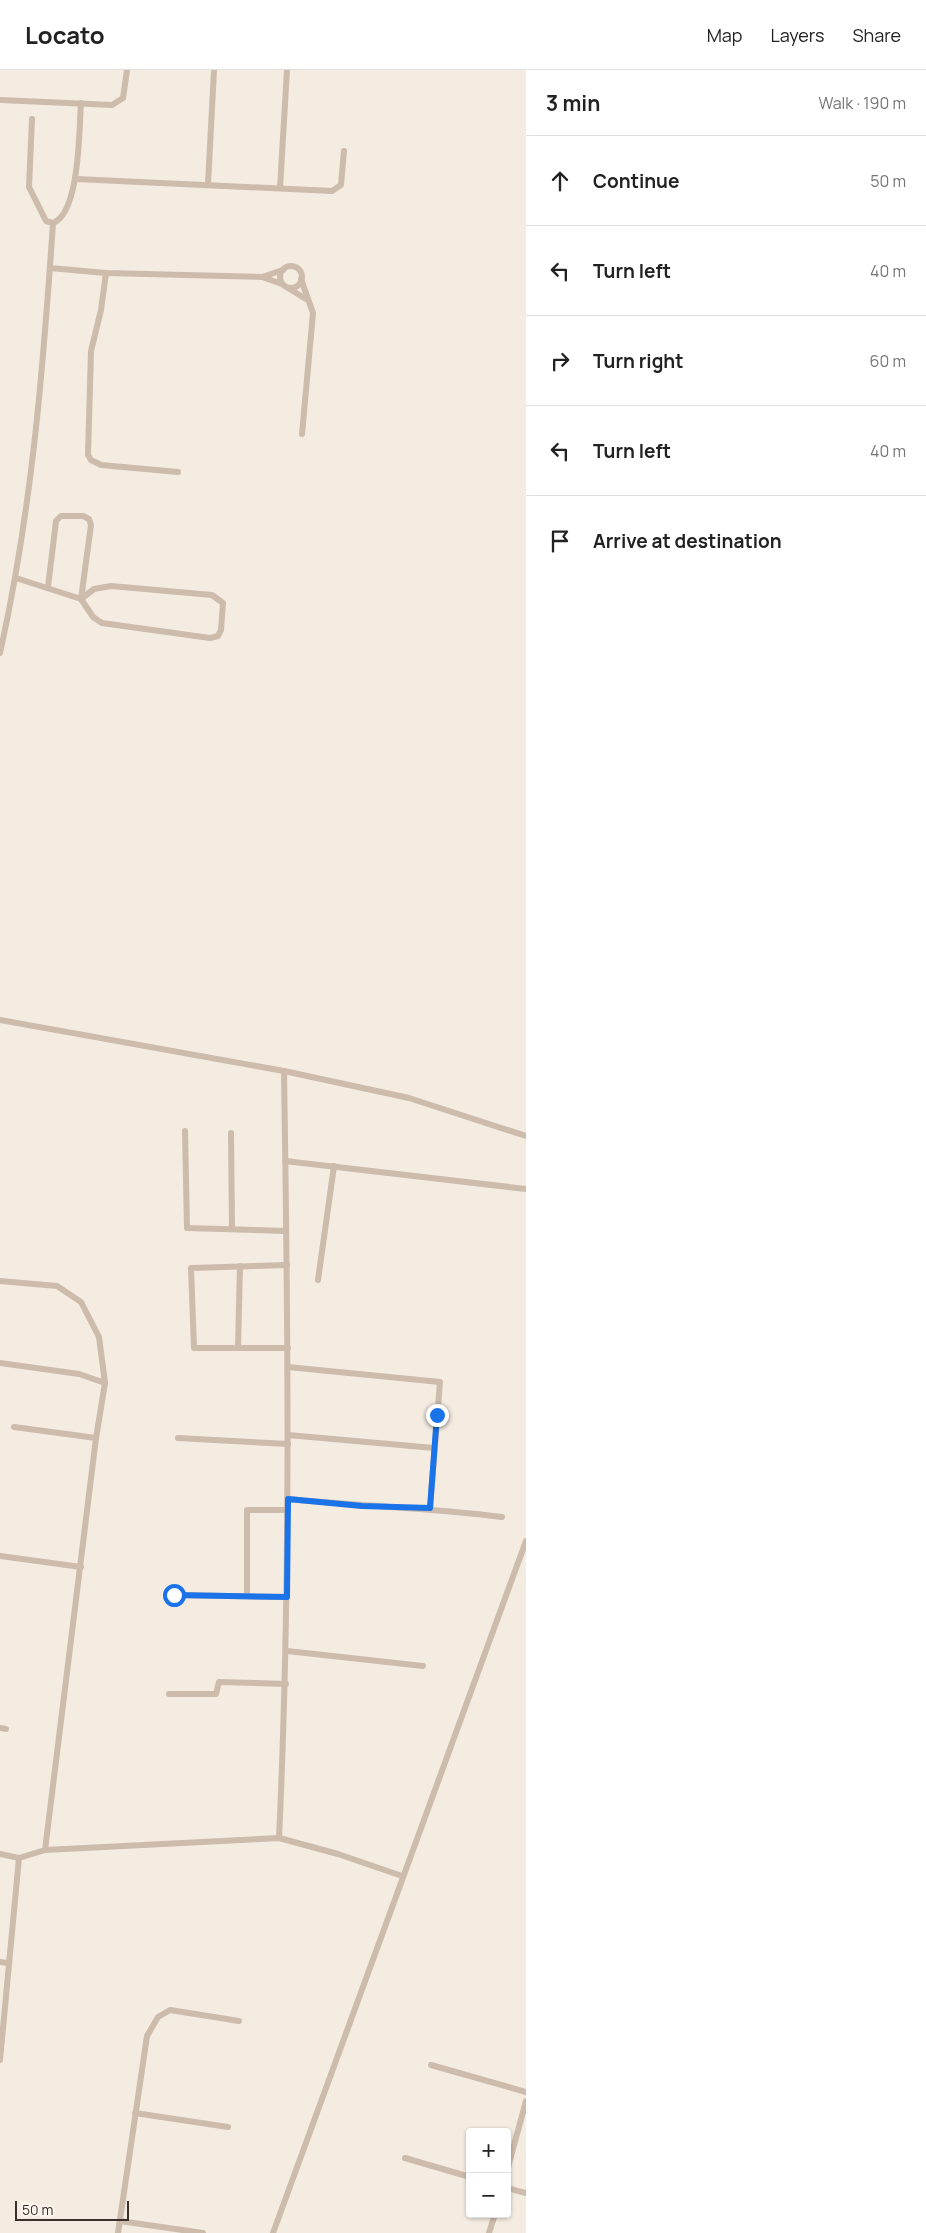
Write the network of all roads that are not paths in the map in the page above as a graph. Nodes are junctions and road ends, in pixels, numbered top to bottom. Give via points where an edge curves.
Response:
1 (127, 70) edge
2 (214, 70) edge
3 (287, 70) edge
4 (0, 100) edge
5 (81, 103) junction
6 (32, 119) dead end
7 (344, 151) dead end
8 (76, 179) junction
9 (208, 184) junction
10 (280, 188) junction
11 (52, 223) junction
12 (50, 268) junction
13 (283, 270) junction
14 (106, 273) junction
15 (262, 277) junction
16 (301, 280) junction
17 (285, 286) junction
18 (306, 299) junction
19 (302, 434) dead end
20 (178, 472) dead end
21 (16, 578) junction
22 (48, 587) junction
23 (81, 598) junction
24 (0, 652) edge
25 (0, 1020) edge
26 (284, 1071) junction
27 (185, 1131) dead end
28 (231, 1133) dead end
29 (526, 1136) edge
30 (285, 1161) junction
31 (334, 1166) junction
32 (526, 1189) edge
33 (232, 1229) junction
34 (286, 1230) junction
35 (287, 1265) junction
36 (240, 1266) junction
37 (318, 1280) dead end
38 (0, 1282) edge
39 (238, 1348) junction
40 (288, 1348) junction
41 (0, 1363) edge
42 (288, 1367) junction
43 (105, 1383) junction
44 (14, 1427) dead end
45 (288, 1435) junction
46 (96, 1438) junction
47 (178, 1438) dead end
48 (288, 1444) junction
49 (434, 1448) junction
50 (288, 1499) junction
51 (430, 1508) junction
52 (288, 1510) junction
53 (502, 1517) dead end
54 (526, 1541) edge
55 (0, 1556) edge
56 (81, 1567) junction
57 (174, 1595) dead end
58 (247, 1596) junction
59 (287, 1597) junction
60 (287, 1651) junction
61 (423, 1666) dead end
62 (286, 1684) junction
63 (169, 1694) dead end
64 (279, 1838) junction
65 (45, 1850) junction
66 (0, 1854) edge
67 (19, 1858) junction
68 (402, 1876) junction
69 (0, 1962) edge
70 (8, 1963) junction
71 (239, 2021) dead end
72 (0, 2060) edge
73 (431, 2065) dead end
74 (526, 2092) edge
75 (526, 2101) edge
76 (135, 2113) junction
77 (228, 2127) dead end
78 (511, 2156) edge
79 (405, 2158) dead end
80 (466, 2176) edge
81 (511, 2189) edge
82 (526, 2193) edge
83 (494, 2218) edge
84 (120, 2221) junction
85 (118, 2233) edge
86 (203, 2233) edge
87 (273, 2233) edge
88 (489, 2233) edge

1 - 5 lane via 121,101 112,105
2 - 9 lane
3 - 10 lane
4 - 5 lane
5 - 8 lane
6 - 11 lane via 29,187 44,218
7 - 10 lane via 342,182 336,190
8 - 9 lane
8 - 11 lane via 70,200 58,220
9 - 10 lane
11 - 12 lane
12 - 14 lane
12 - 21 lane via 35,446
13 - 15 lane
13 - 16 lane via 296,268
13 - 17 lane via 280,277
14 - 15 lane
14 - 20 lane via 91,351 88,455 90,460 101,465
15 - 17 lane
16 - 17 lane via 298,286
16 - 18 lane
17 - 18 lane
18 - 19 lane via 313,313
21 - 22 lane
21 - 24 lane
22 - 23 lane
22 - 23 lane via 56,521 61,516 86,517 91,525
23 - 23 lane via 93,617 112,626 210,638 218,636 222,630 223,603 212,595 111,586 94,589
25 - 26 lane
26 - 29 lane via 409,1098
26 - 30 lane
27 - 33 lane via 188,1228
28 - 33 lane
30 - 31 lane
30 - 34 lane
31 - 32 lane
31 - 37 lane
33 - 34 lane
34 - 35 lane
35 - 36 lane
35 - 40 lane
36 - 39 lane
36 - 39 lane via 192,1268 194,1348
38 - 43 lane via 57,1286 81,1302 99,1337
39 - 40 lane
40 - 42 lane
41 - 43 lane via 79,1374
42 - 45 lane
42 - 49 lane via 440,1382
43 - 46 lane
44 - 46 lane
45 - 48 lane
45 - 49 lane
46 - 56 lane
47 - 48 lane
48 - 50 lane
49 - 51 lane
50 - 51 lane
50 - 52 lane
51 - 53 lane
52 - 58 lane via 246,1510
52 - 59 lane
54 - 68 lane
55 - 56 lane
56 - 65 lane
57 - 58 lane
58 - 59 lane
59 - 60 lane
60 - 61 lane
60 - 62 lane
62 - 63 lane via 219,1682 216,1694
62 - 64 lane
64 - 65 lane
64 - 68 lane
65 - 67 lane
66 - 67 lane
67 - 70 lane
68 - 87 lane
69 - 70 lane
70 - 72 lane
71 - 76 lane via 170,2010 158,2017 147,2036
73 - 74 lane
75 - 78 lane
76 - 77 lane
76 - 84 lane
79 - 80 lane
81 - 82 lane
83 - 88 lane
84 - 85 lane
84 - 86 lane

